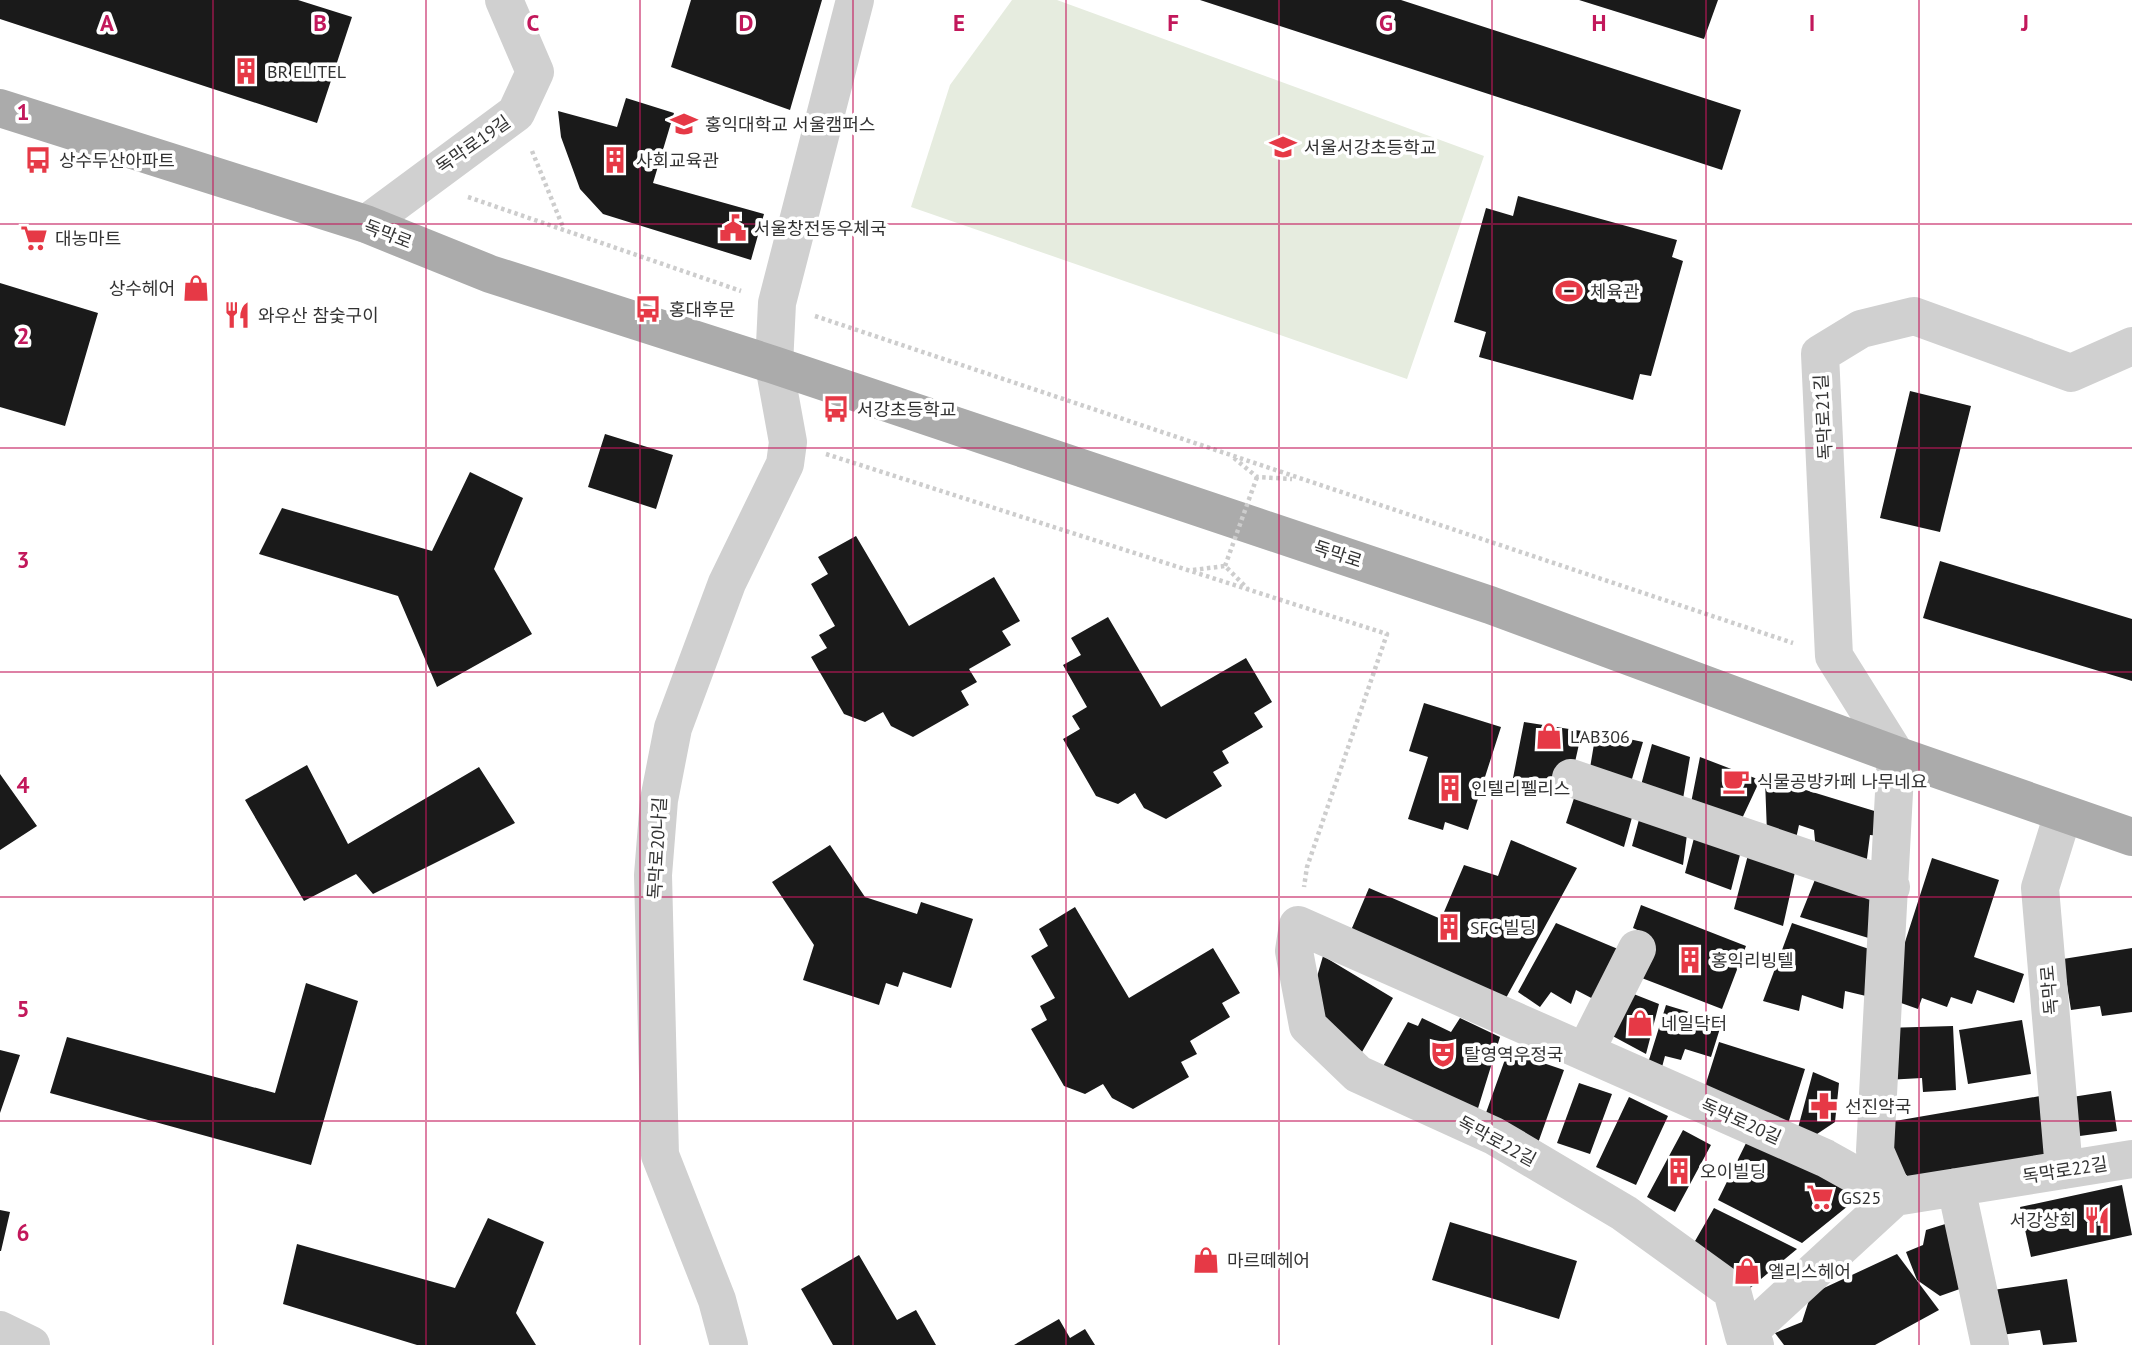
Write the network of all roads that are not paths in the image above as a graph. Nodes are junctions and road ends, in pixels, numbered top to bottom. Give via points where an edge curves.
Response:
1 (503, 0) edge
2 (855, 0) edge
3 (0, 108) edge
4 (366, 224) junction
5 (2132, 346) edge
6 (774, 365) junction
7 (1896, 755) junction
8 (1571, 778) dead end
9 (2063, 814) junction
10 (2132, 837) edge
11 (1891, 887) junction
12 (1298, 925) joint
13 (1637, 949) dead end
14 (1585, 1052) junction
15 (2132, 1159) edge
16 (2064, 1170) junction
17 (1956, 1187) junction
18 (1895, 1197) junction
19 (0, 1331) edge
20 (1749, 1341) edge
21 (30, 1345) edge
22 (729, 1345) edge
23 (1990, 1345) edge

1 - 4 street, 독막로19길 via 535,72 516,113
2 - 6 street via 777,303
3 - 4 main road, 독막로
4 - 6 main road, 독막로 via 489,274
5 - 7 street, 독막로21길 via 2071,373 1913,316 1860,329 1820,354 1834,656
6 - 7 main road, 독막로 via 1490,605
6 - 22 street, 독막로20나길 via 788,442 785,464 727,583 673,728 659,800 653,875 660,1155 717,1300
7 - 9 main road, 독막로
7 - 11 street
8 - 11 street
9 - 10 main road, 독막로
9 - 16 street, 독막로 via 2040,888
11 - 18 street via 1875,1151
12 - 14 street, 독막로20길
12 - 20 street, 독막로22길 via 1294,951 1308,1026 1358,1074 1494,1136 1624,1213 1732,1291
13 - 14 street
14 - 18 street, 독막로20길 via 1825,1158
15 - 16 street, 독막로22길
16 - 17 street, 독막로22길
17 - 18 street, 독막로22길
17 - 23 street
18 - 20 street, 독막로22길
19 - 21 street

